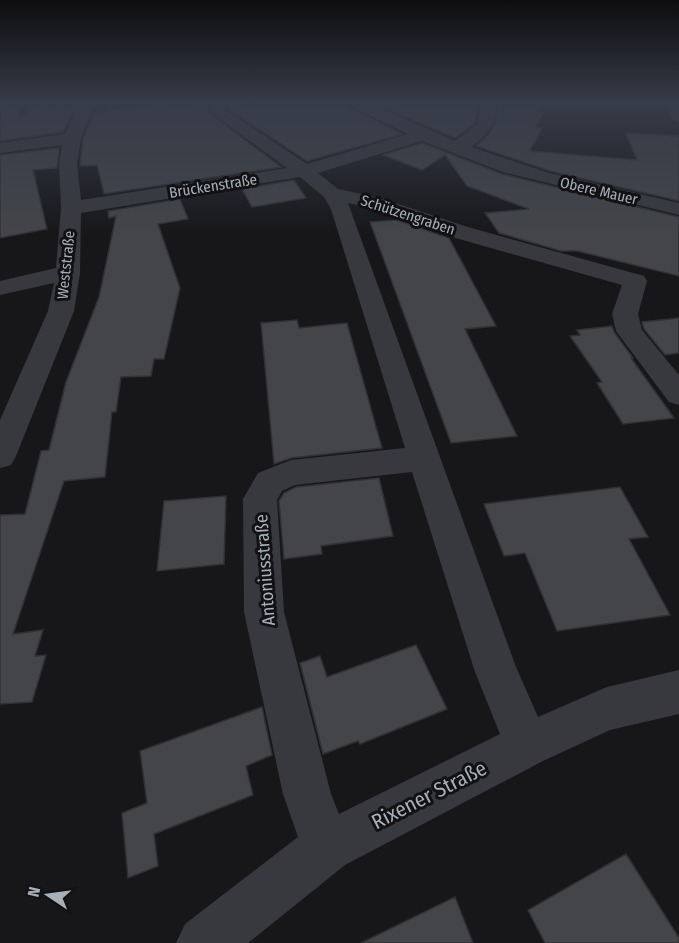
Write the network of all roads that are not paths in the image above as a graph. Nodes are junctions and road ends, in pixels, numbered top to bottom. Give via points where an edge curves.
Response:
1 (71, 146) edge
2 (268, 146) edge
3 (387, 146) edge
4 (455, 146) edge
5 (458, 147) joint
6 (304, 171) junction
7 (332, 194) junction
8 (71, 208) junction
9 (679, 209) edge
10 (68, 273) junction
11 (0, 288) edge
12 (679, 394) edge
13 (0, 456) edge
14 (425, 458) junction
15 (679, 692) edge
16 (527, 745) junction
17 (327, 847) junction
18 (204, 943) edge

1 - 8 street, Weststraße
2 - 6 street, Schützengraben
3 - 6 street, Brückenstraße
4 - 5 street, Obere Mauer
5 - 9 street, Obere Mauer via 544,178
6 - 7 street, Schützengraben
6 - 8 street, Brückenstraße
7 - 12 street, Schützengraben via 373,202 460,232 635,281 625,314 629,331
7 - 14 street via 341,209
8 - 10 street, Weststraße
10 - 11 street
10 - 13 street, Weststraße via 61,311 48,346
14 - 16 street via 496,672
14 - 17 street, Antoniusstraße via 291,473 270,482 260,499 264,612 307,794
15 - 16 street, Rixener Straße via 608,709
16 - 17 street, Rixener Straße
17 - 18 street, Rixener Straße

